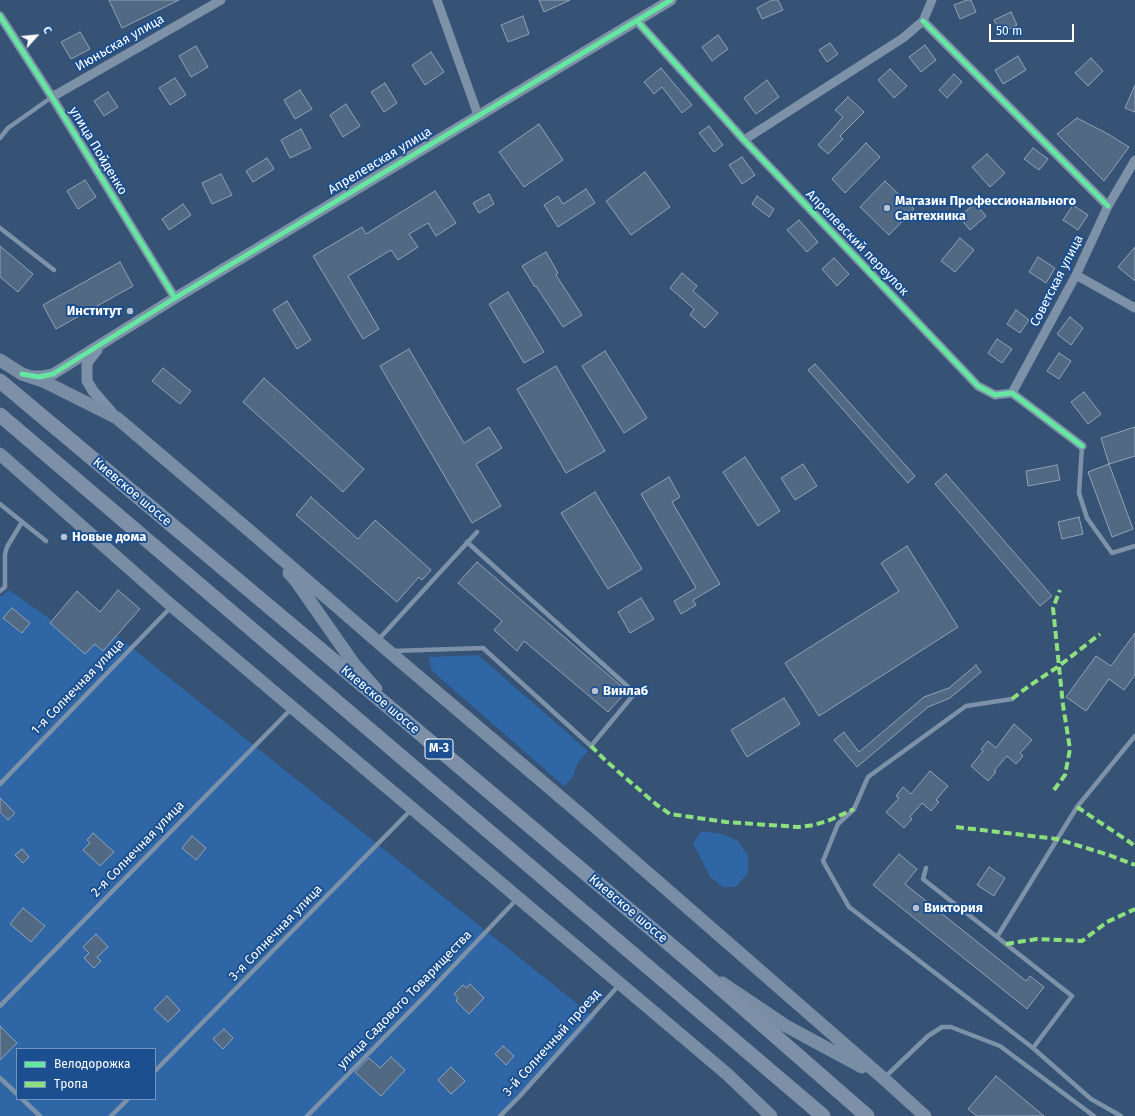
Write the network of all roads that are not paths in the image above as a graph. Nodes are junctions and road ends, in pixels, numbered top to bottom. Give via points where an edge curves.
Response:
1 (221, 0) edge
2 (437, 0) edge
3 (671, 0) edge
4 (932, 0) edge
5 (0, 16) edge
6 (637, 21) junction
7 (923, 21) junction
8 (52, 97) junction
9 (478, 115) junction
10 (0, 138) edge
11 (744, 140) junction
12 (1135, 160) edge
13 (1108, 206) junction
14 (0, 228) edge
15 (54, 270) dead end
16 (1076, 275) junction
17 (175, 298) junction
18 (1135, 308) edge
19 (102, 343) junction
20 (0, 360) edge
21 (22, 374) junction
22 (0, 380) edge
23 (1012, 393) junction
24 (0, 415) edge
25 (117, 418) junction
26 (1082, 446) joint
27 (0, 454) edge
28 (0, 504) edge
29 (22, 522) junction
30 (251, 532) junction
31 (477, 532) dead end
32 (46, 541) dead end
33 (467, 542) junction
34 (1135, 546) edge
35 (0, 591) edge
36 (172, 606) junction
37 (381, 645) junction
38 (1012, 699) dead end
39 (292, 707) junction
40 (402, 718) junction
41 (1135, 736) edge
42 (0, 784) edge
43 (412, 809) junction
44 (926, 868) dead end
45 (519, 898) junction
46 (997, 937) junction
47 (693, 964) junction
48 (620, 984) junction
49 (0, 1006) edge
50 (1032, 1048) junction
51 (156, 1071) edge
52 (0, 1078) edge
53 (883, 1078) junction
54 (16, 1093) edge
55 (23, 1100) edge
56 (127, 1100) edge
57 (40, 1116) edge
58 (111, 1116) edge
59 (307, 1116) edge
60 (500, 1116) edge
61 (771, 1116) edge
62 (823, 1116) edge
63 (867, 1116) edge
64 (925, 1116) edge
65 (1094, 1116) edge
66 (1121, 1116) edge

1 - 8 street, Июньская улица
2 - 9 street
3 - 6 street, Апрелевская улица
4 - 7 street
5 - 8 street, улица Пойденко
6 - 9 street, Апрелевская улица
6 - 11 street, Апрелевский переулок
7 - 11 street via 903,38
7 - 13 street
8 - 10 lane via 8,128
8 - 17 street, улица Пойденко
9 - 17 street, Апрелевская улица
11 - 23 street, Апрелевский переулок via 978,386 995,395
12 - 13 street, Советская улица
13 - 16 street, Советская улица
14 - 15 lane
16 - 18 street
16 - 23 street, Советская улица
17 - 19 street, Апрелевская улица
19 - 21 street, Апрелевская улица via 53,374 39,377
19 - 25 street via 89,360 88,381 93,391
20 - 21 main road
21 - 25 main road via 43,381
22 - 40 highway, Киевское шоссе / М-3
23 - 26 street
24 - 62 highway, Киевское шоссе / М-3
25 - 30 main road
26 - 34 lane via 1079,493 1087,518 1112,553
27 - 36 main road
28 - 29 lane
29 - 32 lane
29 - 35 lane via 7,547 5,587
30 - 37 main road
30 - 40 main road via 296,581 354,664
31 - 33 lane
33 - 37 lane
33 - 37 lane via 635,693 591,746 483,648 393,651
36 - 39 main road
36 - 42 lane, 1-я Солнечная улица
37 - 53 main road via 578,812
38 - 50 lane via 966,706 868,777 854,809 838,824 822,861 849,907
39 - 43 main road
39 - 49 lane, 2-я Солнечная улица
40 - 47 highway, Киевское шоссе / М-3
41 - 46 lane via 1077,807
43 - 45 main road
43 - 51 lane, 3-я Солнечная улица
44 - 46 lane via 923,879
45 - 48 main road
45 - 59 lane, улица Садового Товарищества
46 - 50 lane via 1072,996
47 - 53 main road via 786,1026
47 - 63 highway, Киевское шоссе / М-3
48 - 60 lane, 3-й Солнечный проезд
48 - 61 main road
50 - 66 lane via 1091,1099
52 - 54 lane
53 - 64 main road
53 - 65 lane via 928,1036 942,1027 951,1027 1000,1046
55 - 57 lane
56 - 58 lane

